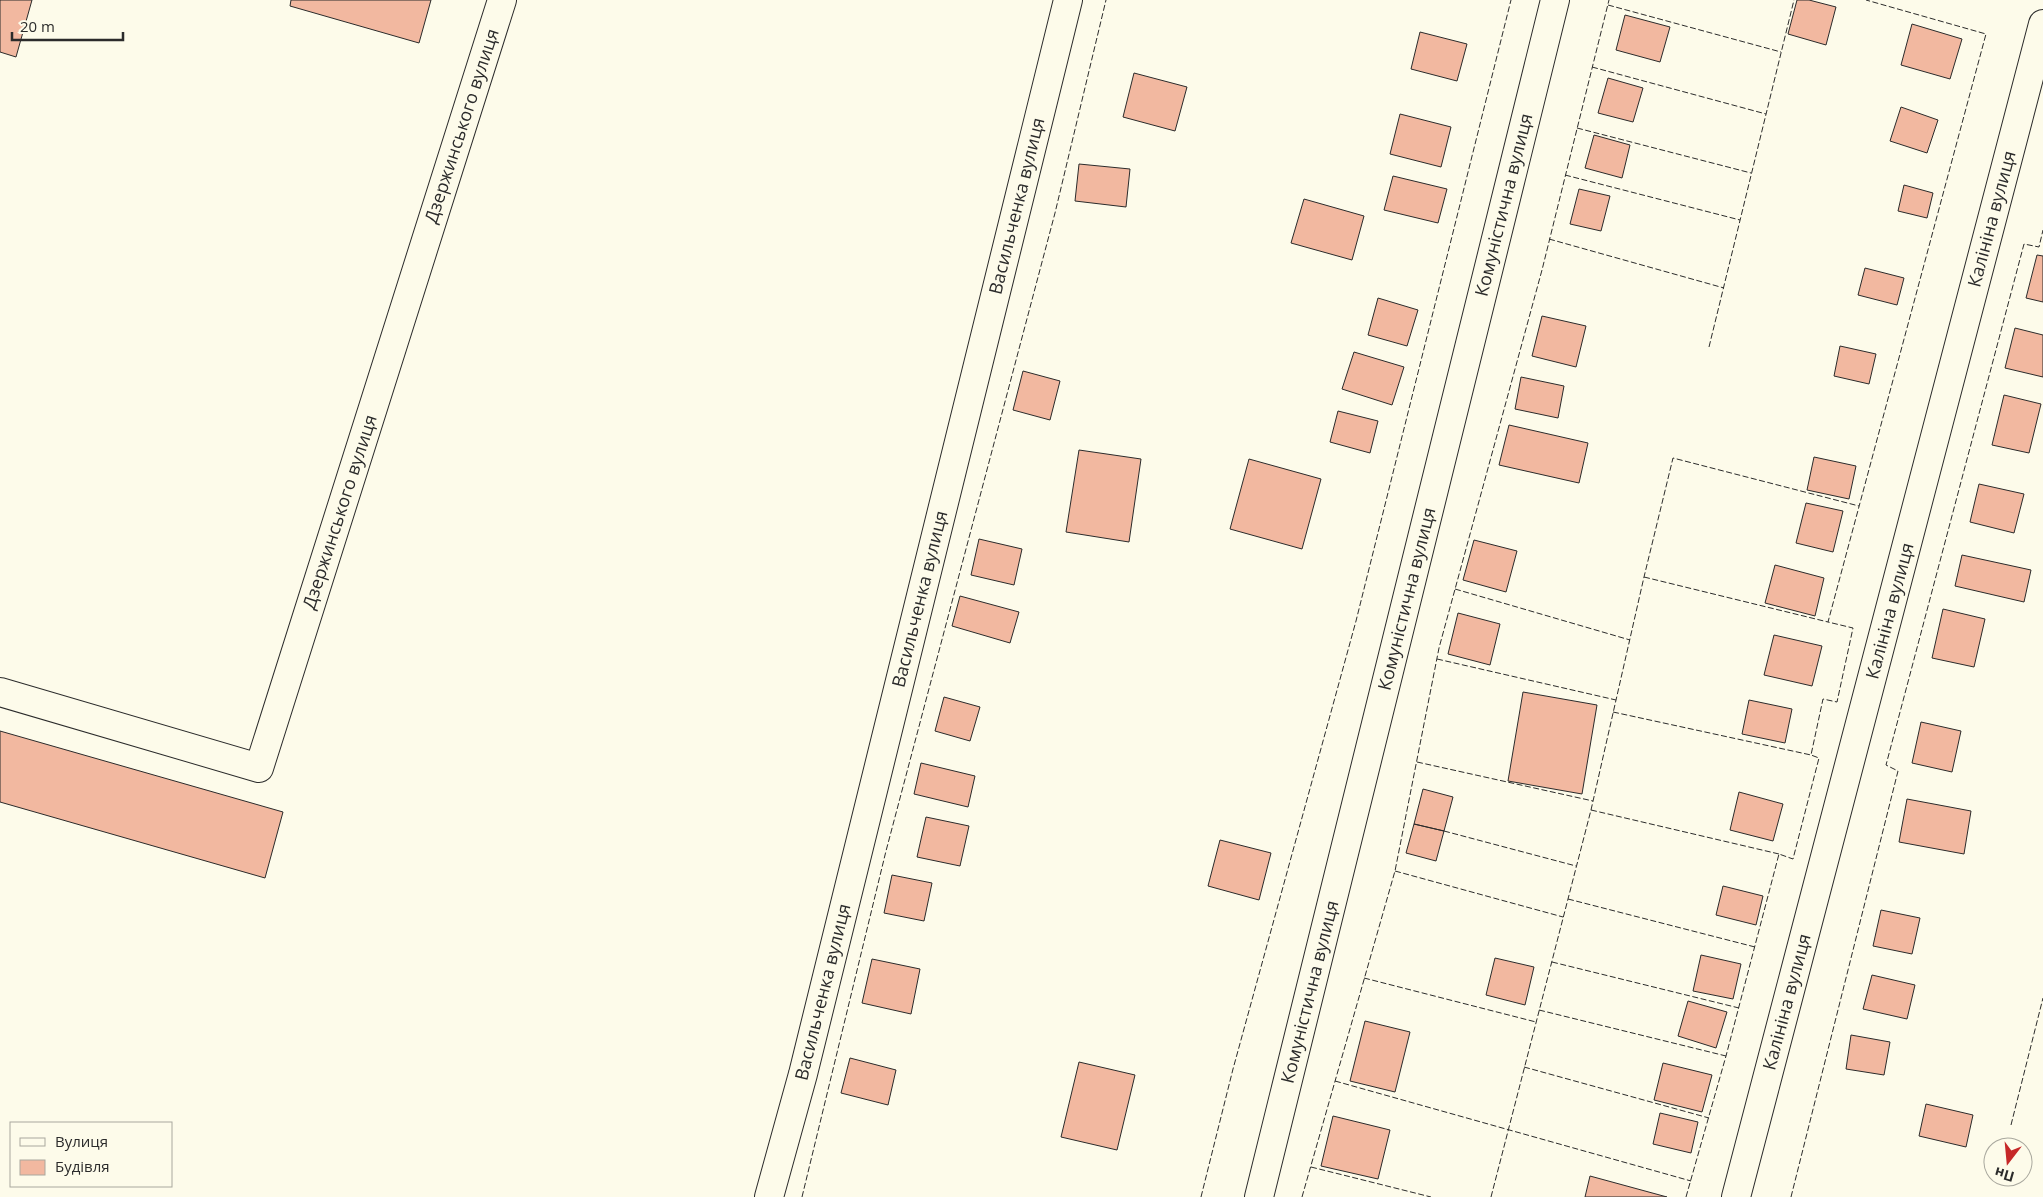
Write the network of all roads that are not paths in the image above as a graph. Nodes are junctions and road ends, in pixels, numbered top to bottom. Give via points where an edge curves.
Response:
1 (502, 0) edge
2 (1068, 0) edge
3 (1555, 0) edge
4 (2043, 24) edge
5 (0, 692) edge
6 (769, 1197) edge
7 (1259, 1197) edge
8 (1736, 1197) edge

1 - 5 street, Дзержинського вулиця via 258,768
2 - 6 street, Васильченка вулиця via 803,1074
3 - 7 street, Комуністична вулиця
4 - 8 street, Калініна вулиця

